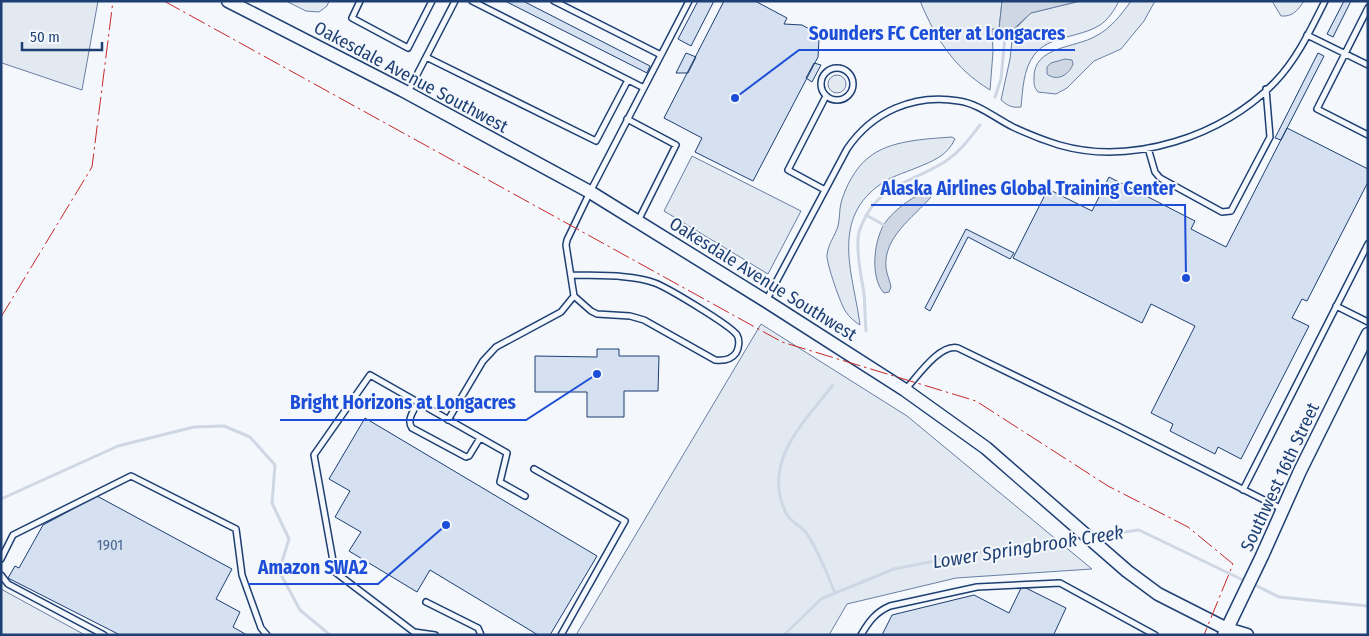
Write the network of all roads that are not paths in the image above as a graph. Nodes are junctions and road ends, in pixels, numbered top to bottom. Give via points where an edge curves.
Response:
1 (228, 1) edge
2 (360, 1) edge
3 (432, 1) edge
4 (455, 1) edge
5 (472, 1) edge
6 (554, 1) edge
7 (688, 1) edge
8 (1325, 1) edge
9 (1368, 8) edge
10 (1307, 35) junction
11 (1345, 54) junction
12 (660, 55) junction
13 (426, 56) junction
14 (1368, 65) edge
15 (628, 80) junction
16 (644, 88) junction
17 (1266, 89) junction
18 (408, 92) junction
19 (826, 96) junction
20 (627, 119) junction
21 (1368, 135) edge
22 (1148, 148) junction
23 (825, 190) junction
24 (590, 192) junction
25 (638, 222) junction
26 (1368, 244) edge
27 (571, 275) junction
28 (574, 296) junction
29 (766, 301) junction
30 (1336, 306) junction
31 (1368, 322) edge
32 (1368, 334) edge
33 (905, 390) junction
34 (418, 403) junction
35 (448, 420) junction
36 (480, 438) junction
37 (534, 469) dead end
38 (1243, 490) junction
39 (525, 496) dead end
40 (1283, 510) junction
41 (1, 559) edge
42 (1, 575) edge
43 (426, 602) dead end
44 (1225, 632) edge
45 (413, 633) edge
46 (104, 635) edge
47 (267, 635) edge
48 (435, 635) edge
49 (481, 635) edge
50 (561, 635) edge
51 (861, 635) edge
52 (1154, 635) edge
53 (1247, 635) edge

1 - 18 street, Oakesdale Avenue Southwest
2 - 3 lane via 352,18 408,48
4 - 13 lane
5 - 15 lane
6 - 12 lane
7 - 12 lane
8 - 10 lane
9 - 11 lane
10 - 11 lane
10 - 17 lane via 1276,82
11 - 14 lane
11 - 21 lane via 1317,109
12 - 16 lane
13 - 15 lane via 596,141
13 - 18 lane
15 - 16 lane
16 - 20 lane
17 - 22 lane via 1242,109 1206,130
17 - 22 lane via 1270,137 1231,211 1222,212 1160,178
18 - 24 street, Oakesdale Avenue Southwest
19 - 19 lane via 838,100 849,95 853,83 848,72 836,68 825,73 821,85
19 - 23 lane via 788,170
20 - 24 lane
20 - 25 lane via 676,145
22 - 23 lane via 1099,152 1061,146 1026,133 966,103 942,99 917,101 884,114 860,132
23 - 29 lane
24 - 25 street, Oakesdale Avenue Southwest
24 - 27 lane via 566,245
25 - 29 street, Oakesdale Avenue Southwest
26 - 30 lane
27 - 28 lane
27 - 28 lane via 642,279 657,284 728,326 738,337 739,344 731,357 715,360 644,320 598,314
28 - 35 lane via 561,312 496,347 483,361
29 - 33 street, Oakesdale Avenue Southwest
30 - 31 lane
30 - 38 lane
32 - 40 street, Southwest 16th Street
33 - 38 lane via 930,362 954,347
33 - 44 street, Oakesdale Avenue Southwest via 986,448 1127,571 1158,594
34 - 35 lane
34 - 36 lane via 409,421 412,428 466,457
34 - 45 lane via 370,375 314,455 334,572
35 - 36 lane
36 - 39 lane via 507,453 500,482
37 - 50 lane via 625,521
38 - 40 lane
40 - 44 street, Southwest 16th Street
41 - 47 lane via 12,535 131,476 236,529 242,574 261,628
42 - 46 lane via 8,584
43 - 49 lane via 478,628
44 - 53 street, Oakesdale Avenue Southwest
45 - 48 lane
51 - 52 lane via 873,616 890,606 977,588 1060,584

